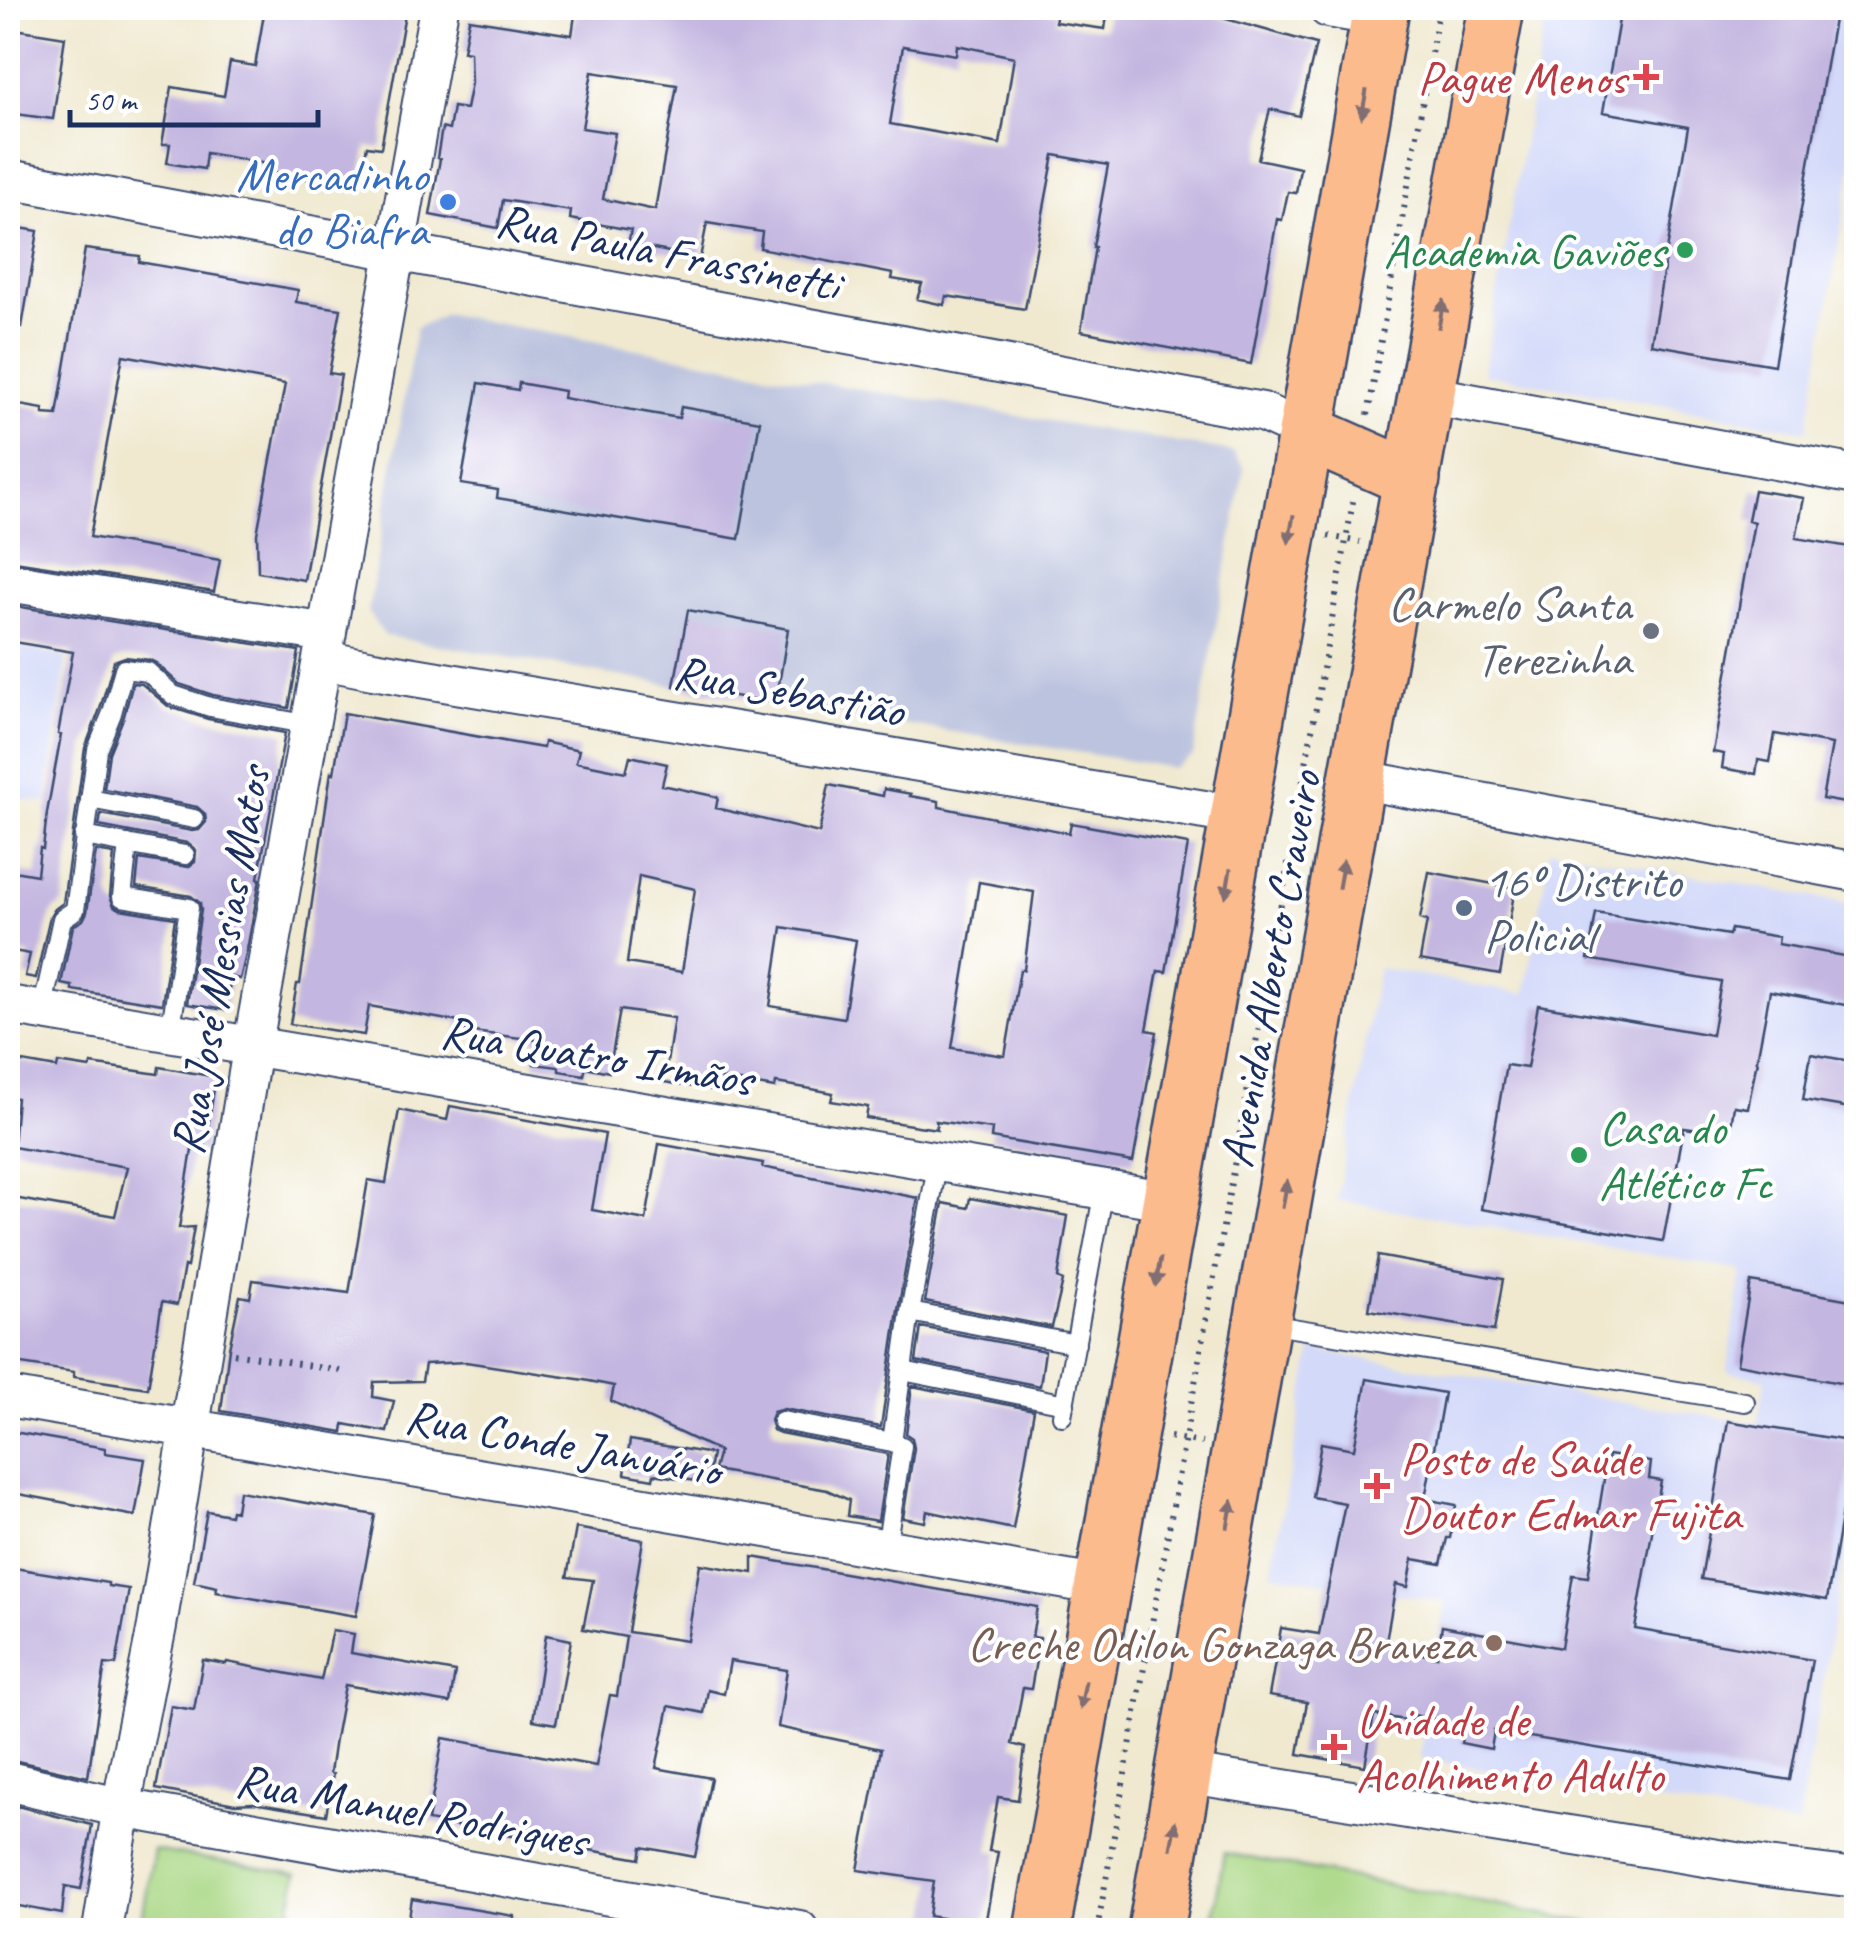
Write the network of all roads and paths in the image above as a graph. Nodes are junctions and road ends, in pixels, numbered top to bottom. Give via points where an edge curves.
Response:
1 (439, 8) edge
2 (1439, 8) edge
3 (1496, 8) edge
4 (1363, 10) edge
5 (8, 179) edge
6 (396, 250) junction
7 (1392, 317) dead end
8 (1375, 373) junction
9 (1427, 395) junction
10 (1308, 433) junction
11 (1360, 456) junction
12 (1856, 475) edge
13 (1412, 479) junction
14 (1326, 535) dead end
15 (1346, 539) junction
16 (1366, 543) dead end
17 (8, 582) edge
18 (325, 646) junction
19 (311, 726) junction
20 (1357, 779) junction
21 (90, 799) junction
22 (1240, 816) junction
23 (194, 819) dead end
24 (84, 836) junction
25 (128, 844) junction
26 (185, 855) dead end
27 (1856, 872) edge
28 (25, 1008) edge
29 (170, 1034) junction
30 (252, 1048) junction
31 (938, 1161) junction
32 (1104, 1190) junction
33 (1170, 1201) junction
34 (910, 1312) junction
35 (1262, 1324) junction
36 (1076, 1344) junction
37 (203, 1348) junction
38 (346, 1372) dead end
39 (903, 1372) junction
40 (8, 1397) edge
41 (1744, 1402) dead end
42 (782, 1421) dead end
43 (190, 1428) junction
44 (1166, 1436) dead end
45 (1184, 1440) junction
46 (892, 1442) junction
47 (1208, 1444) dead end
48 (886, 1548) junction
49 (1102, 1586) junction
50 (1184, 1773) junction
51 (8, 1781) edge
52 (122, 1808) junction
53 (1856, 1878) edge
54 (102, 1930) edge
55 (800, 1930) edge
56 (1042, 1930) edge
57 (1098, 1930) edge
58 (1156, 1930) edge

1 - 6 street, Rua José Messias Matos
2 - 8 path, Avenida Alberto Craveiro
9 -> 3 main road, Avenida Alberto Craveiro
4 -> 10 main road, Avenida Alberto Craveiro
5 - 6 street, Rua Paula Frassinetti
6 - 10 street, Rua Paula Frassinetti via 1262,412
6 - 18 street, Rua José Messias Matos
7 - 8 path via 1382,374
8 - 11 path, Avenida Alberto Craveiro
9 - 12 street
9 - 13 main road, Avenida Alberto Craveiro
10 - 11 main road
10 -> 22 main road, Avenida Alberto Craveiro
11 - 13 main road
11 - 15 path, Avenida Alberto Craveiro
13 - 20 main road, Avenida Alberto Craveiro
14 - 15 path
15 - 16 path
15 - 45 path, Avenida Alberto Craveiro
17 - 18 street, Rua Sebastião
18 - 19 street, Rua José Messias Matos
18 - 22 street, Rua Sebastião via 373,670
19 - 21 lane via 210,707 172,695 148,672 124,669 97,750
19 - 30 street, Rua José Messias Matos
20 - 27 street
35 -> 20 main road, Avenida Alberto Craveiro
21 - 23 lane
21 - 24 lane
22 -> 33 main road, Avenida Alberto Craveiro
24 - 25 lane
24 - 28 lane via 75,910 62,919
25 - 26 lane
25 - 29 lane via 122,897 190,911
28 - 29 street, Rua Quatro Irmãos
29 - 30 street, Rua Quatro Irmãos
30 - 31 street, Rua Quatro Irmãos
30 - 37 street, Rua José Messias Matos
31 - 32 street, Rua Quatro Irmãos
31 - 34 lane
32 - 33 street, Rua Quatro Irmãos
32 - 36 lane
33 -> 49 main road, Avenida Alberto Craveiro
34 - 36 lane
34 - 39 lane
35 - 41 lane
50 -> 35 main road, Avenida Alberto Craveiro
36 - 39 lane via 1063,1410
37 - 38 path
37 - 43 street, Rua José Messias Matos
39 - 46 lane
40 - 43 street, Rua Conde Januário
42 - 46 lane
43 - 48 street, Rua Conde Januário
43 - 52 street, Rua José Messias Matos
44 - 45 path
45 - 47 path
45 - 57 path, Avenida Alberto Craveiro
46 - 48 lane via 902,1446
48 - 49 street, Rua Conde Januário
49 -> 56 main road, Avenida Alberto Craveiro
50 - 53 street
58 -> 50 main road, Avenida Alberto Craveiro
51 - 52 street, Rua Manuel Rodrigues
52 - 54 street, Rua José Messias Matos
52 - 55 street, Rua Manuel Rodrigues

